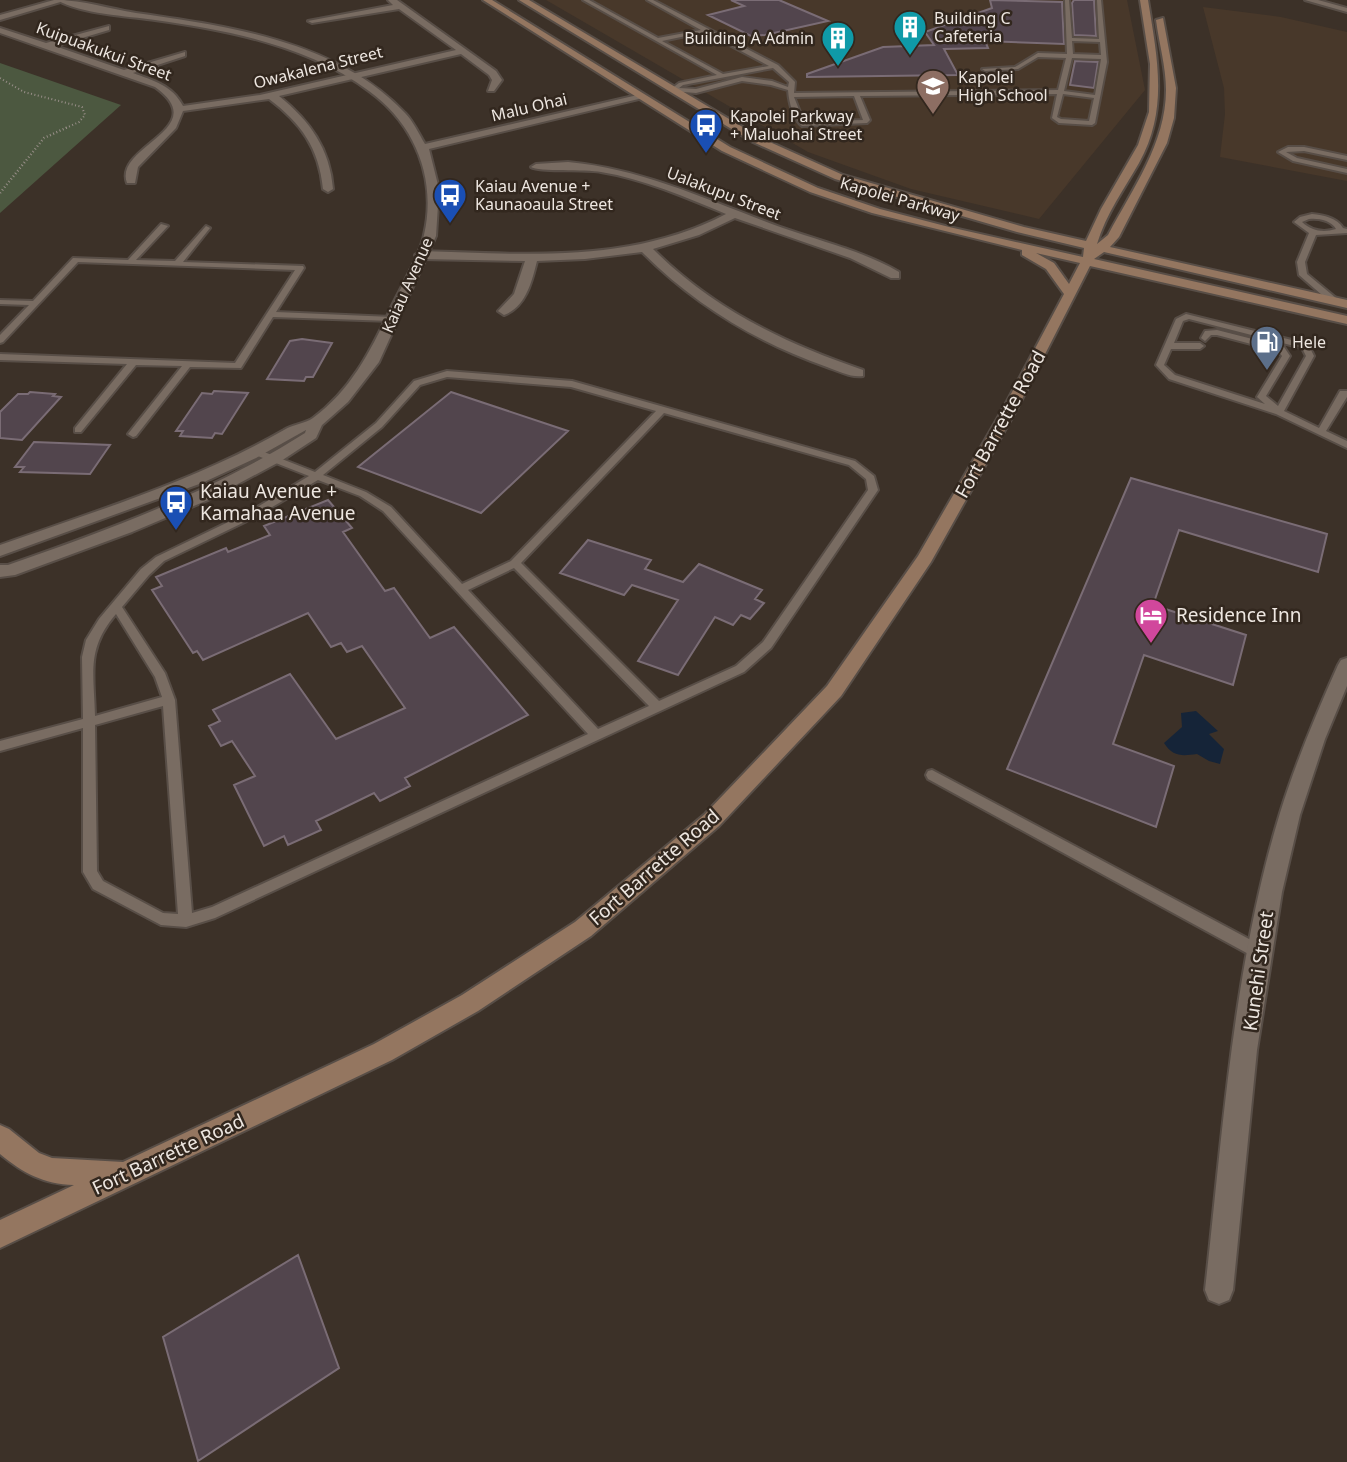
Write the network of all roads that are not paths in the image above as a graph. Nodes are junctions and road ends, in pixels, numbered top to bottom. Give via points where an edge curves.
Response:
1 (62, 0) edge
2 (92, 0) edge
3 (487, 0) edge
4 (523, 0) edge
5 (601, 0) edge
6 (649, 0) edge
7 (1067, 0) edge
8 (1099, 0) edge
9 (1144, 0) edge
10 (1309, 0) edge
11 (587, 1) edge
12 (396, 3) edge
13 (1347, 10) edge
14 (1158, 13) dead end
15 (0, 18) edge
16 (312, 22) dead end
17 (190, 23) junction
18 (106, 28) dead end
19 (0, 30) edge
20 (706, 30) junction
21 (1069, 39) junction
22 (657, 40) junction
23 (1102, 41) junction
24 (46, 46) junction
25 (463, 51) junction
26 (182, 54) dead end
27 (1070, 54) junction
28 (1103, 57) junction
29 (776, 66) junction
30 (985, 69) dead end
31 (752, 72) junction
32 (125, 73) junction
33 (721, 75) junction
34 (352, 76) junction
35 (742, 79) junction
36 (491, 89) dead end
37 (673, 90) junction
38 (790, 92) junction
39 (1060, 92) junction
40 (856, 93) junction
41 (272, 96) junction
42 (642, 97) junction
43 (1098, 97) junction
44 (180, 109) junction
45 (424, 147) junction
46 (1347, 158) edge
47 (536, 167) dead end
48 (1347, 171) edge
49 (131, 181) dead end
50 (328, 189) dead end
51 (1111, 203) junction
52 (734, 214) junction
53 (164, 226) dead end
54 (206, 228) dead end
55 (1021, 230) junction
56 (1343, 230) edge
57 (1313, 232) junction
58 (996, 240) junction
59 (1089, 245) junction
60 (645, 248) junction
61 (1103, 248) junction
62 (421, 255) junction
63 (531, 257) junction
64 (1088, 260) junction
65 (131, 262) junction
66 (177, 264) junction
67 (895, 275) dead end
68 (1070, 294) junction
69 (1334, 300) junction
70 (0, 302) edge
71 (34, 303) junction
72 (1347, 304) edge
73 (504, 311) dead end
74 (271, 314) junction
75 (391, 319) junction
76 (1347, 320) edge
77 (0, 341) edge
78 (1168, 346) junction
79 (0, 357) edge
80 (134, 362) junction
81 (188, 364) junction
82 (858, 373) dead end
83 (1346, 391) edge
84 (662, 410) junction
85 (1279, 412) junction
86 (316, 423) junction
87 (78, 430) dead end
88 (1321, 433) junction
89 (133, 434) dead end
90 (1347, 445) edge
91 (256, 452) junction
92 (275, 459) junction
93 (316, 476) junction
94 (0, 551) edge
95 (515, 563) junction
96 (0, 571) edge
97 (462, 588) junction
98 (116, 606) junction
99 (1347, 665) edge
100 (169, 700) junction
101 (656, 706) junction
102 (89, 723) junction
103 (595, 734) junction
104 (0, 746) edge
105 (932, 775) dead end
106 (186, 921) junction
107 (1259, 953) junction
108 (0, 1138) edge
109 (125, 1175) junction
110 (0, 1234) edge
111 (1219, 1290) dead end

1 - 15 street
1 - 17 street, Kaiau Avenue via 114,13
2 - 17 street, Kaiau Avenue
3 - 42 main road, Kapolei Parkway
4 - 37 main road, Kapolei Parkway
5 - 11 lane
6 - 20 lane
7 - 21 lane
8 - 23 lane
9 - 51 main road, Fort Barrette Road via 1156,106 1146,139
10 - 13 street
11 - 22 lane
12 - 16 street
12 - 25 street
14 - 61 main road, Fort Barrette Road via 1171,88 1169,118 1158,152
17 - 34 street, Kaiau Avenue via 279,44
18 - 24 street
19 - 24 street, Kuipuakukui Street
20 - 22 lane
20 - 29 lane
21 - 23 lane
21 - 27 lane
22 - 33 lane
23 - 28 lane
24 - 32 street, Kuipuakukui Street
25 - 34 street, Owakalena Street
25 - 36 street via 493,73 497,80
26 - 32 street
27 - 28 lane
27 - 30 lane via 1038,55 1023,66
27 - 39 lane
28 - 43 lane
29 - 31 lane
29 - 38 lane via 790,79
31 - 33 lane
31 - 35 lane
32 - 44 street, Kuipuakukui Street via 166,88
33 - 37 lane
34 - 41 street, Owakalena Street
34 - 45 street, Kaiau Avenue via 395,107
35 - 37 lane via 696,91
35 - 38 lane via 772,83
37 - 42 main road
37 - 55 main road, Kapolei Parkway via 757,140 816,168
38 - 40 lane
38 - 40 lane via 802,124 865,122
39 - 40 lane
39 - 43 lane
39 - 43 lane via 1054,117 1059,121 1092,122
41 - 44 street, Owakalena Street
41 - 50 street via 315,137 326,162
42 - 45 street, Malu Ohai
42 - 58 main road, Kapolei Parkway via 735,154 801,185 899,217
44 - 49 street, Kuipuakukui Street via 170,129 133,166
45 - 62 street, Kaiau Avenue via 435,202 430,236
46 - 48 lane via 1288,148 1281,152 1295,160
47 - 52 street, Ualakupu Street via 572,165 622,173
51 - 55 main road via 1079,229
51 - 59 main road, Fort Barrette Road
52 - 60 street via 698,232
52 - 67 street, Ualakupu Street
53 - 65 lane
54 - 66 lane
55 - 59 main road, Kapolei Parkway
56 - 57 lane
56 - 57 lane via 1326,219 1300,219 1302,227
57 - 69 lane via 1301,262 1303,275
58 - 64 main road, Kapolei Parkway
58 - 68 main road via 1050,266
59 - 61 main road, Kapolei Parkway
59 - 64 main road, Fort Barrette Road
60 - 63 street
60 - 82 street via 688,290 728,317 791,349
61 - 64 main road, Fort Barrette Road
61 - 69 main road, Kapolei Parkway
62 - 63 street
62 - 75 street, Kaiau Avenue
63 - 73 street via 523,291
64 - 68 main road, Fort Barrette Road
64 - 76 main road, Kapolei Parkway
65 - 66 lane
65 - 71 lane via 76,260
66 - 74 lane via 300,268
68 - 109 main road, Fort Barrette Road via 925,558 834,691 712,820 583,929 470,1003 383,1052
69 - 72 main road, Kapolei Parkway
70 - 71 lane
71 - 77 lane
74 - 75 lane
74 - 81 lane via 239,366
75 - 86 street, Kaiau Avenue via 364,374
78 - 85 lane via 1160,365 1172,377
78 - 85 lane via 1203,342 1208,333 1217,332 1281,349 1286,356 1261,397
78 - 85 lane via 1180,319 1189,316 1305,346 1310,355
79 - 80 lane
80 - 81 lane
80 - 87 lane
81 - 89 lane
83 - 88 lane
84 - 93 lane via 572,384 439,375 417,383 379,425
84 - 95 lane
84 - 101 lane via 852,463 867,472 873,484 870,496 755,658
85 - 88 lane
86 - 91 street, Kaiau Avenue
86 - 92 street, Kaiau Avenue via 312,435
88 - 90 lane
91 - 92 lane
91 - 94 street, Kaiau Avenue via 167,492
92 - 93 lane
92 - 96 street, Kaiau Avenue via 154,519 9,572
93 - 97 lane via 377,502
93 - 98 lane via 253,514 160,559
95 - 97 lane
95 - 101 lane
97 - 103 lane
98 - 100 lane via 161,676
98 - 102 lane via 89,648
99 - 107 street, Kunehi Street via 1308,751 1286,820
100 - 102 lane
100 - 106 lane
101 - 103 lane
102 - 104 lane
102 - 106 lane via 92,878 161,919
103 - 106 lane via 215,912
105 - 107 lane
107 - 111 street, Kunehi Street
108 - 109 main road via 31,1163 52,1171
109 - 110 main road, Fort Barrette Road

